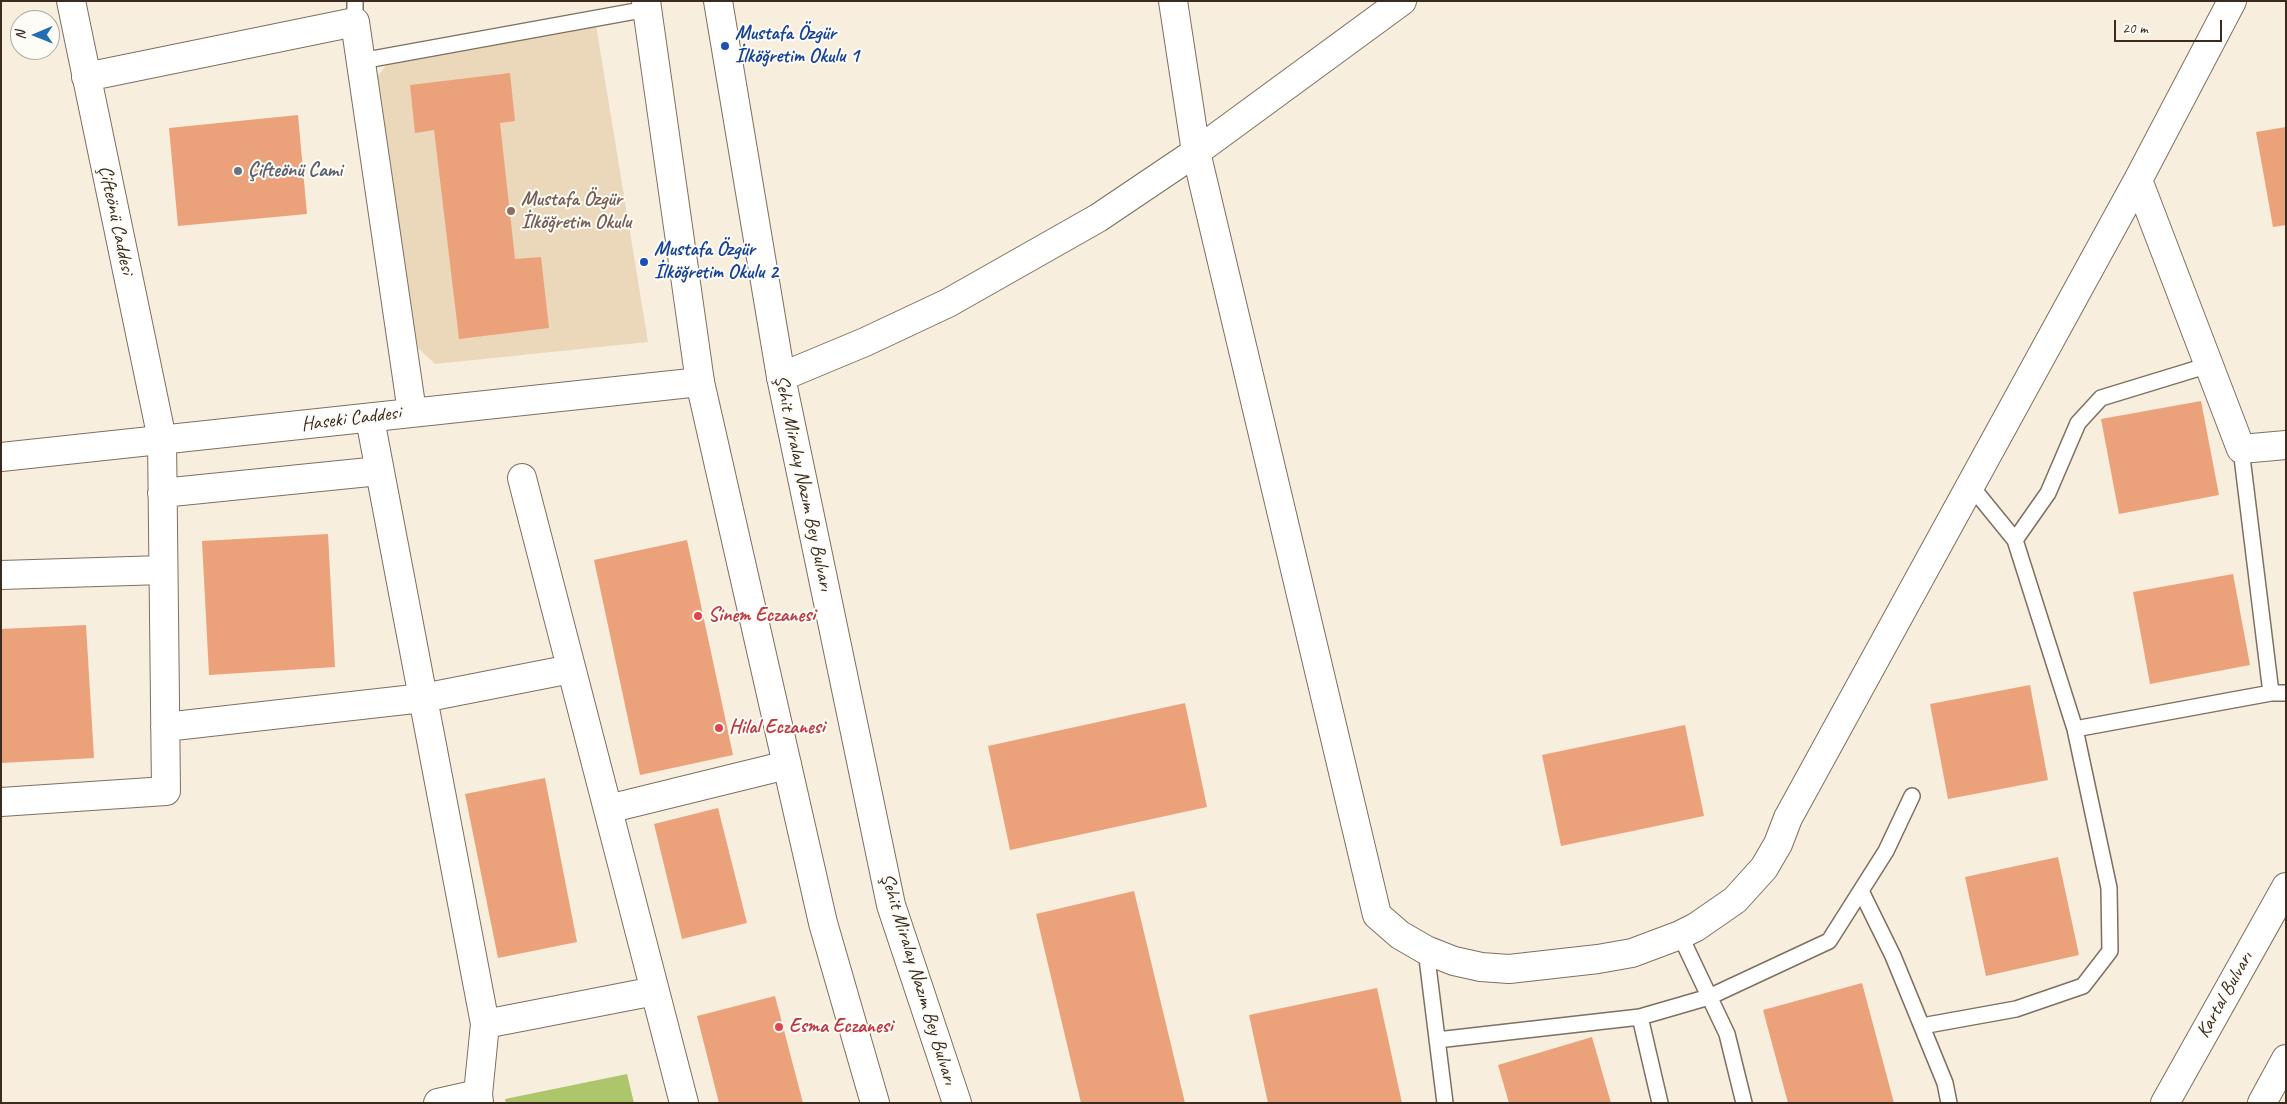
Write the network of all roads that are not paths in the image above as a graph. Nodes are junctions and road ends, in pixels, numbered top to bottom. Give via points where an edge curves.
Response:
1 (71, 1) edge
2 (718, 1) edge
3 (1173, 1) edge
4 (1402, 1) edge
5 (2232, 1) edge
6 (647, 5) edge
7 (355, 12) edge
8 (361, 61) junction
9 (86, 77) junction
10 (1196, 152) junction
11 (2138, 180) junction
12 (2209, 365) junction
13 (781, 377) junction
14 (700, 382) junction
15 (412, 412) junction
16 (370, 418) junction
17 (162, 439) junction
18 (2286, 445) edge
19 (2241, 449) junction
20 (1, 456) edge
21 (379, 472) junction
22 (522, 478) dead end
23 (1971, 486) junction
24 (162, 493) junction
25 (2015, 540) junction
26 (163, 570) junction
27 (1, 575) edge
28 (571, 669) junction
29 (2278, 693) edge
30 (423, 698) junction
31 (165, 727) junction
32 (2075, 729) junction
33 (787, 765) junction
34 (1912, 796) dead end
35 (1, 802) edge
36 (608, 809) junction
37 (2286, 887) edge
38 (1860, 891) junction
39 (1680, 935) junction
40 (1426, 950) junction
41 (655, 991) junction
42 (1710, 997) junction
43 (1640, 1016) junction
44 (485, 1024) junction
45 (1922, 1026) junction
46 (1437, 1040) junction
47 (2286, 1059) edge
48 (479, 1098) edge
49 (438, 1103) edge
50 (684, 1103) edge
51 (875, 1103) edge
52 (957, 1103) edge
53 (1444, 1103) edge
54 (1660, 1103) edge
55 (1744, 1103) edge
56 (1949, 1103) edge
57 (2164, 1103) edge
58 (2262, 1103) edge

1 - 9 street, Çifteönü Caddesi
2 - 13 street, Şehit Miralay Nazım Bey Bulvarı
3 - 10 street
4 - 10 street
5 - 11 street
6 - 8 lane
6 - 14 street
7 - 8 street
7 - 9 street
8 - 15 street
9 - 17 street, Çifteönü Caddesi
10 - 13 street via 1098,218 948,303
10 - 40 street via 1377,915
11 - 12 street
11 - 23 street
12 - 19 street
12 - 25 lane via 2101,398 2078,423 2048,493
13 - 52 street, Şehit Miralay Nazım Bey Bulvarı via 891,905
14 - 15 street, Haseki Caddesi
14 - 33 street
15 - 16 street, Haseki Caddesi
16 - 17 street, Haseki Caddesi
16 - 21 street
17 - 20 street, Haseki Caddesi
17 - 24 street, Çifteönü Caddesi
18 - 19 street
19 - 29 lane
21 - 24 street
21 - 30 street
22 - 28 street
23 - 25 lane
23 - 39 street via 1788,818 1764,868 1735,900
24 - 26 street, Çifteönü Caddesi
25 - 32 lane
26 - 27 street
26 - 31 street, Çifteönü Caddesi
28 - 30 street
28 - 36 street
29 - 32 lane
30 - 31 street
30 - 44 street
31 - 35 street, Çifteönü Caddesi via 166,791
32 - 45 lane via 2109,888 2110,950 2083,986 2016,1009
33 - 36 street
33 - 51 street via 823,923
34 - 38 lane via 1886,851
36 - 41 street
37 - 57 street, Kartal Bulvarı
38 - 42 lane via 1829,940
38 - 45 lane via 1893,956
39 - 40 street via 1632,953 1509,969 1454,961
39 - 42 lane
40 - 46 lane
41 - 44 street
41 - 50 street
42 - 43 lane
42 - 55 lane via 1727,1034
43 - 46 lane
43 - 54 lane
44 - 48 street
45 - 56 lane via 1945,1083
46 - 53 lane
47 - 58 street
48 - 49 street

